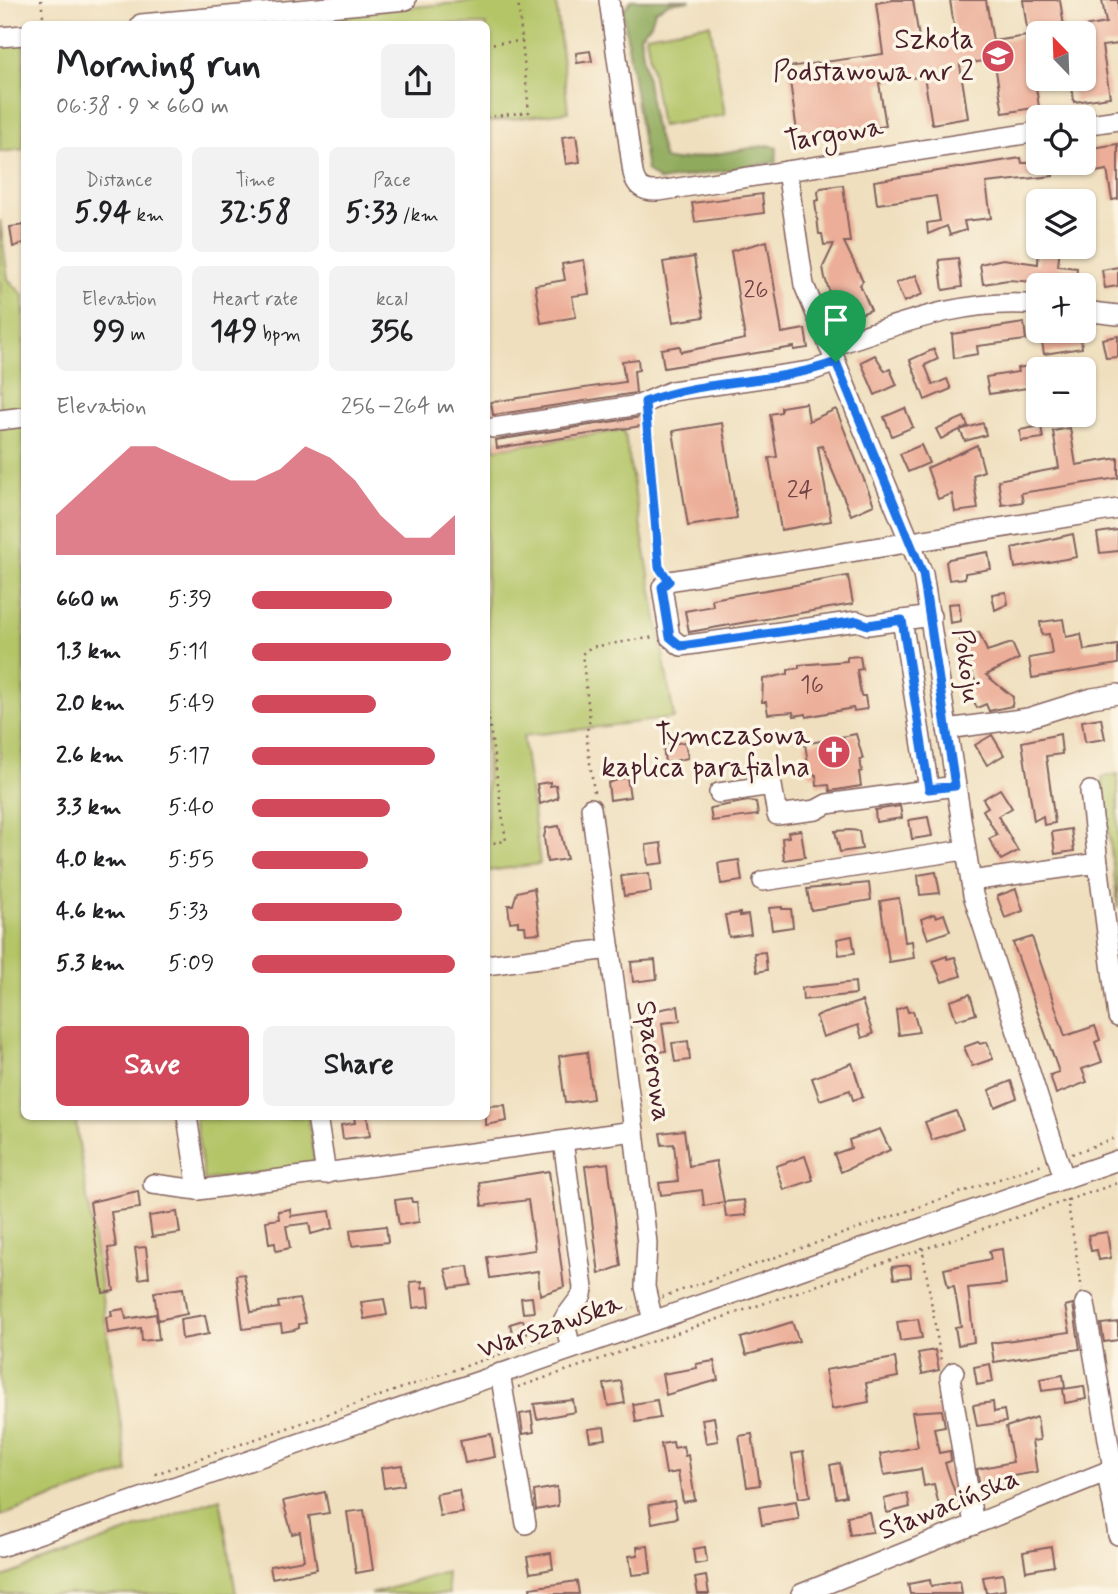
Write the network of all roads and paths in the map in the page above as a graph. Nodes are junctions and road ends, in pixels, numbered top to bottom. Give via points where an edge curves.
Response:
1 (41, 0) edge
2 (406, 0) edge
3 (518, 0) edge
4 (609, 0) edge
5 (44, 21) edge
6 (174, 21) edge
7 (21, 35) edge
8 (0, 37) edge
9 (521, 39) junction
10 (490, 43) edge
11 (490, 117) edge
12 (1118, 120) edge
13 (1096, 123) edge
14 (1026, 134) edge
15 (787, 171) junction
16 (1026, 304) edge
17 (1096, 312) edge
18 (1118, 315) edge
19 (832, 355) junction
20 (645, 402) junction
21 (21, 417) edge
22 (0, 420) edge
23 (493, 428) dead end
24 (1118, 509) edge
25 (911, 542) junction
26 (675, 580) junction
27 (931, 616) junction
28 (902, 620) junction
29 (669, 634) junction
30 (1118, 694) edge
31 (918, 719) junction
32 (946, 722) junction
33 (490, 727) edge
34 (955, 786) junction
35 (929, 789) junction
36 (1090, 791) dead end
37 (719, 793) dead end
38 (591, 808) joint
39 (490, 843) edge
40 (964, 850) junction
41 (1098, 863) junction
42 (763, 881) dead end
43 (971, 881) junction
44 (610, 949) junction
45 (490, 964) edge
46 (1118, 1017) edge
47 (188, 1120) edge
48 (318, 1120) edge
49 (634, 1131) junction
50 (1118, 1137) edge
51 (563, 1141) junction
52 (1058, 1159) junction
53 (1118, 1160) edge
54 (326, 1174) junction
55 (1118, 1183) edge
56 (153, 1184) dead end
57 (1065, 1188) junction
58 (198, 1190) junction
59 (1083, 1193) dead end
60 (922, 1247) dead end
61 (654, 1295) dead end
62 (638, 1301) dead end
63 (1085, 1303) joint
64 (653, 1321) junction
65 (569, 1340) junction
66 (500, 1373) junction
67 (952, 1374) joint
68 (1113, 1469) edge
69 (155, 1474) dead end
70 (526, 1524) dead end
71 (974, 1525) junction
72 (1118, 1535) edge
73 (0, 1547) edge
74 (801, 1594) edge

1 - 5 path
2 - 6 street
3 - 9 path
4 - 15 street, Targowa via 633,173 640,188 659,191
7 - 8 street
9 - 10 path
9 - 11 path via 528,112
12 - 13 street
14 - 15 street, Targowa
15 - 19 street, Pokoju via 804,285
16 - 19 street via 953,308
17 - 18 street
19 - 20 street via 811,372 672,391
19 - 25 street, Pokoju
20 - 23 street
20 - 26 path via 659,567
21 - 22 street
24 - 25 street
25 - 26 street
25 - 27 street, Pokoju
26 - 29 street via 662,587
27 - 28 street
27 - 32 street, Pokoju
28 - 29 street via 868,625 857,621 681,646
28 - 31 street
29 - 38 path via 591,647 582,654 595,802
30 - 32 street via 1028,718
31 - 32 street
31 - 35 street
32 - 34 street, Pokoju
33 - 39 path via 506,841
34 - 35 street
34 - 40 street, Pokoju
35 - 37 street via 777,815 772,785
36 - 41 street
38 - 44 street, Spacerowa
40 - 42 street
40 - 43 street, Pokoju
41 - 43 street
41 - 46 street
43 - 52 street, Pokoju
44 - 45 street
44 - 49 street, Spacerowa
47 - 58 street
48 - 54 street
49 - 51 street
49 - 64 street, Spacerowa via 647,1243 645,1287
50 - 52 path
51 - 54 street
51 - 65 street via 583,1288 564,1320
52 - 57 street, Pokoju
52 - 61 path via 663,1297
53 - 57 street, Warszawska
54 - 58 street
55 - 59 path
56 - 58 street
57 - 63 path
57 - 64 street, Warszawska
60 - 67 path via 943,1370
62 - 65 path via 636,1307
63 - 68 street
64 - 65 street, Warszawska
65 - 66 street, Warszawska
65 - 69 path
66 - 70 street
66 - 73 street, Warszawska
67 - 71 street
68 - 71 street, Sławacińska
68 - 72 street
71 - 74 street, Sławacińska

